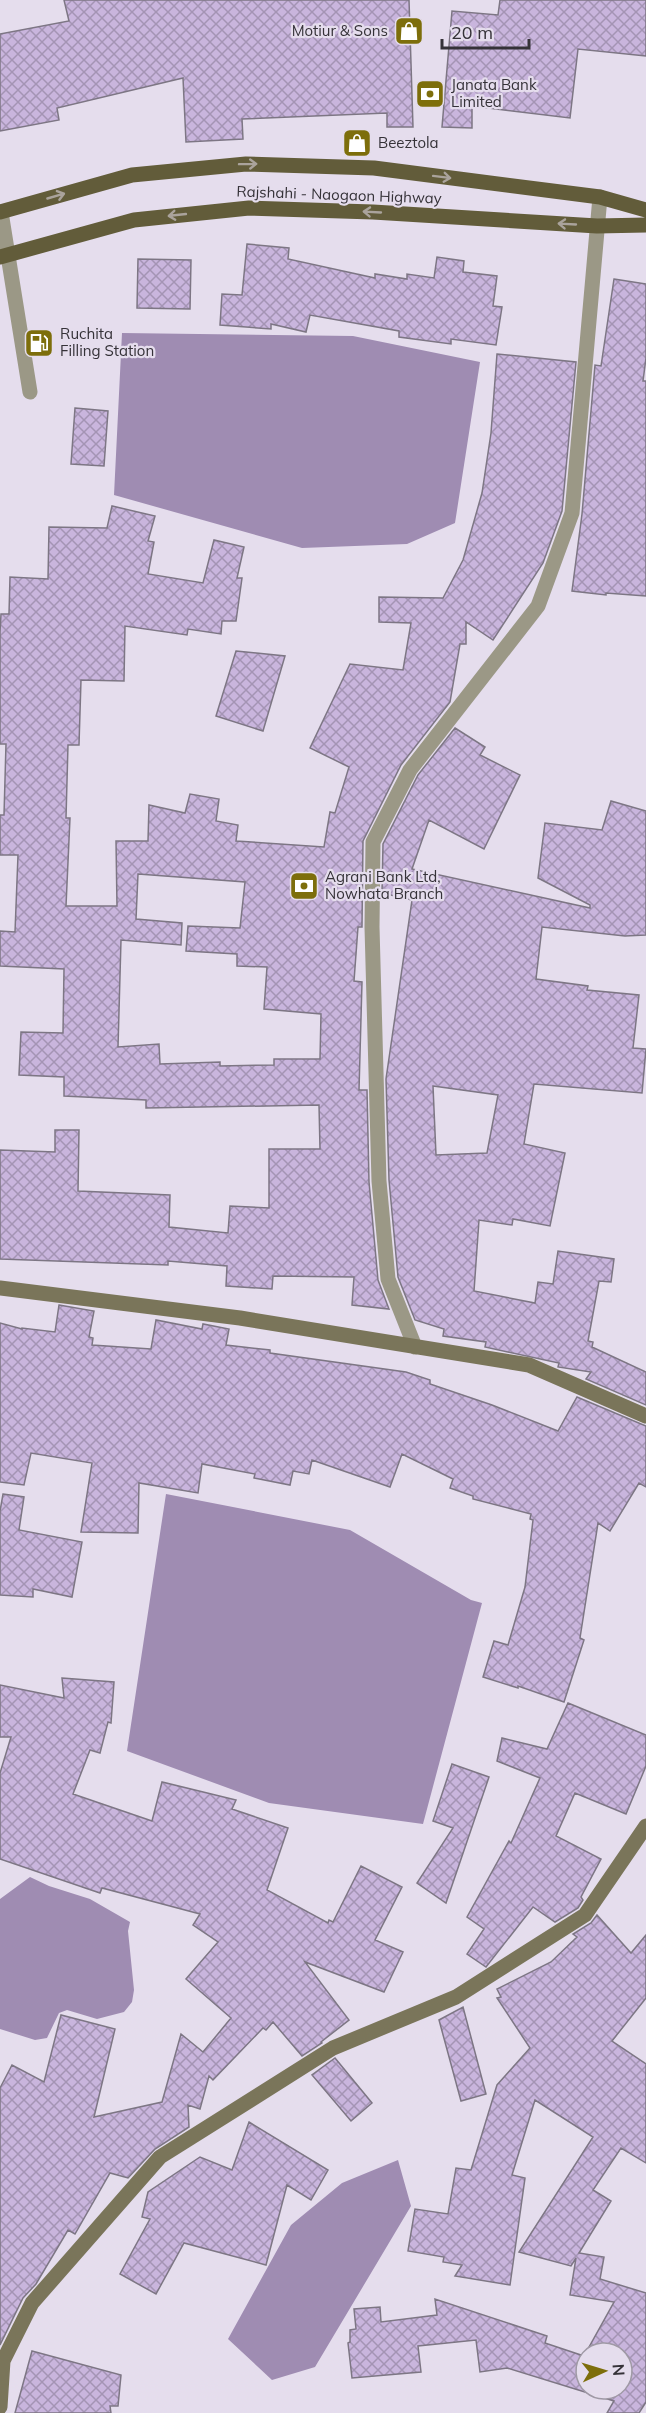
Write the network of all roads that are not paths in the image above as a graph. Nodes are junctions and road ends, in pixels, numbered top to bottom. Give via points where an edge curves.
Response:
1 (600, 197) junction
2 (646, 210) edge
3 (0, 212) edge
4 (646, 225) edge
5 (597, 226) junction
6 (4, 256) edge
7 (30, 392) dead end
8 (0, 1288) edge
9 (415, 1347) junction
10 (646, 1416) edge
11 (646, 1826) edge
12 (1, 2362) edge
13 (0, 2407) edge

1 - 2 main road, Rajshahi - Naogaon Highway
3 -> 1 main road, Rajshahi - Naogaon Highway via 132,175 246,164 374,168
1 - 5 street
3 - 6 street
4 - 5 main road, Rajshahi - Naogaon Highway
5 -> 6 main road, Rajshahi - Naogaon Highway via 249,208 134,220
5 - 9 street via 572,513 542,596 410,770 373,842 380,1192 388,1279
6 - 7 street
8 - 9 street via 240,1318
9 - 10 street via 529,1365
11 - 12 street via 585,1916 456,1997 333,2048 160,2157 32,2303
12 - 13 street

